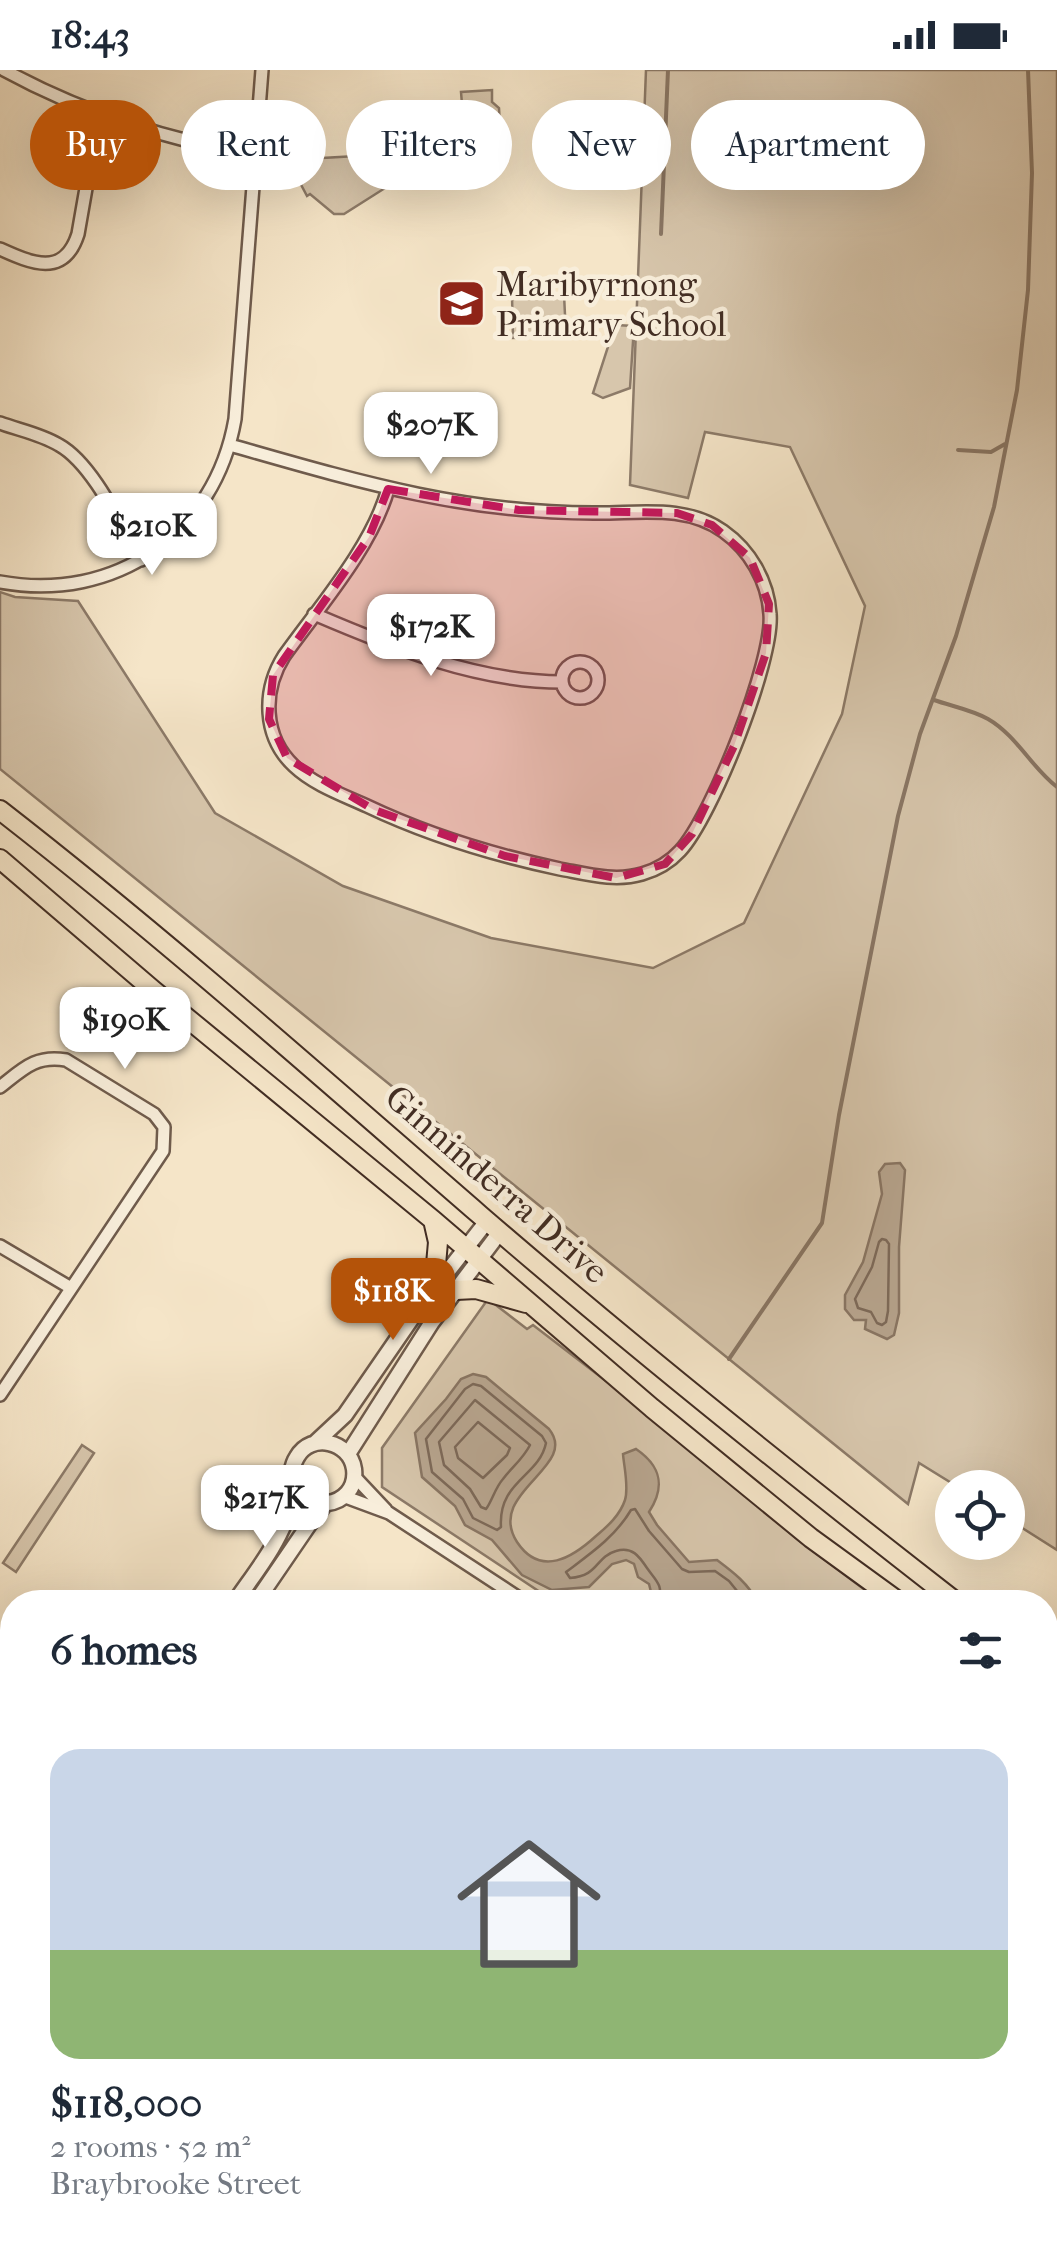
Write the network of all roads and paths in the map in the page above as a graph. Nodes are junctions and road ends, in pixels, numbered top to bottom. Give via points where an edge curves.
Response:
1 (4, 70) edge
2 (262, 70) edge
3 (65, 100) edge
4 (260, 100) edge
5 (86, 190) edge
6 (253, 190) edge
7 (0, 249) edge
8 (0, 423) edge
9 (230, 445) junction
10 (388, 489) junction
11 (140, 560) junction
12 (0, 582) edge
13 (314, 614) junction
14 (562, 682) dead end
15 (0, 810) edge
16 (0, 859) edge
17 (0, 1087) edge
18 (433, 1220) junction
19 (493, 1226) junction
20 (0, 1246) edge
21 (472, 1253) junction
22 (71, 1288) junction
23 (434, 1288) junction
24 (456, 1290) junction
25 (532, 1305) junction
26 (0, 1394) edge
27 (315, 1443) junction
28 (348, 1454) junction
29 (292, 1474) junction
30 (354, 1476) junction
31 (343, 1496) junction
32 (326, 1504) junction
33 (390, 1513) junction
34 (243, 1590) edge
35 (264, 1590) edge
36 (507, 1590) edge
37 (883, 1590) edge
38 (940, 1590) edge

1 - 3 street
2 - 4 street
5 - 7 street via 78,234 58,260 40,264
6 - 9 street
8 - 11 street via 53,441 78,459
9 - 10 street
9 - 11 street via 201,505
10 - 13 street via 368,537
10 - 13 street via 519,510 677,512 712,525 742,548 766,591 769,641 734,746 692,834 656,869 606,877 471,846 312,779 280,749 268,708 278,666
11 - 12 street via 80,583
13 - 14 street via 443,662
15 - 19 main road, Ginninderra Drive
16 - 18 main road, Ginninderra Drive
17 - 22 street via 32,1062 66,1060 154,1114 164,1127 163,1151
18 - 21 main road, Ginninderra Drive
18 - 23 main road
19 - 21 street
19 - 38 main road, Ginninderra Drive
20 - 22 street
21 - 23 street
21 - 24 street
21 - 25 main road, Ginninderra Drive
22 - 26 street
23 - 27 street via 345,1415
24 - 25 main road
24 - 28 street
25 - 37 main road, Ginninderra Drive via 811,1538
27 - 28 street via 335,1444
27 - 29 street via 298,1455
28 - 30 street
29 - 32 street via 302,1496
29 - 34 street via 290,1508
30 - 31 street
30 - 33 street
31 - 32 street
31 - 33 street
32 - 35 street
33 - 36 street

